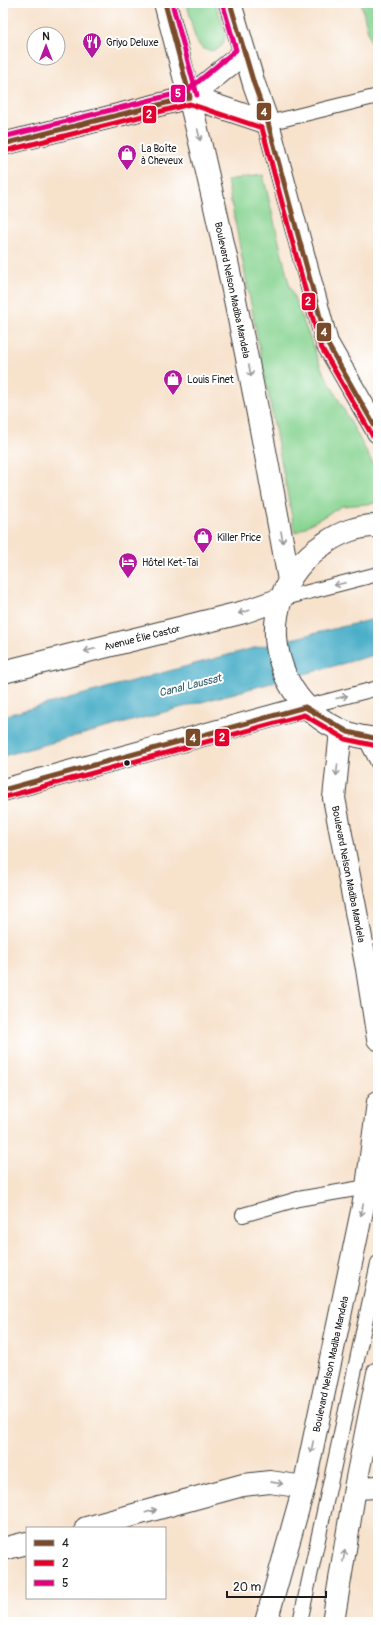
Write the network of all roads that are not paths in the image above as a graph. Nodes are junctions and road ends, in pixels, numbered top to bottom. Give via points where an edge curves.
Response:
1 (165, 3) edge
2 (230, 3) edge
3 (244, 52) junction
4 (378, 96) edge
5 (190, 97) junction
6 (268, 123) junction
7 (3, 144) edge
8 (378, 432) edge
9 (378, 526) edge
10 (378, 574) edge
11 (289, 580) junction
12 (280, 600) junction
13 (3, 672) edge
14 (378, 688) edge
15 (305, 707) junction
16 (341, 731) junction
17 (372, 739) edge
18 (378, 763) edge
19 (3, 790) edge
20 (378, 1039) edge
21 (378, 1102) edge
22 (367, 1187) junction
23 (243, 1215) dead end
24 (378, 1263) edge
25 (378, 1373) edge
26 (304, 1487) junction
27 (378, 1487) edge
28 (355, 1488) junction
29 (90, 1527) edge
30 (26, 1543) edge
31 (3, 1549) edge
32 (266, 1622) edge
33 (300, 1622) edge
34 (333, 1622) edge

1 - 5 main road, Boulevard Nelson Madiba Mandela
2 - 3 main road
3 - 5 main road
3 - 6 main road
4 - 6 lane
5 - 6 main road
5 - 7 main road
5 -> 11 main road, Boulevard Nelson Madiba Mandela via 239,314
6 - 8 main road via 327,343
9 - 11 main road via 350,531 331,539 309,555
10 -> 12 lane
11 - 12 main road
12 -> 13 main road, Avenue Élie Castor via 244,612
12 - 15 main road via 276,625 278,657 290,687
15 -> 14 lane
15 - 16 main road
15 - 19 main road
16 - 17 main road
16 -> 20 main road, Boulevard Nelson Madiba Mandela via 334,798
17 - 18 lane
21 - 22 main road, Boulevard Nelson Madiba Mandela
22 - 23 lane via 298,1199
22 -> 26 main road, Boulevard Nelson Madiba Mandela
24 - 33 lane
25 - 28 main road
29 -> 26 main road via 243,1485 270,1482
26 - 32 main road, Boulevard Nelson Madiba Mandela
27 - 28 main road
34 -> 28 main road
30 - 31 main road

